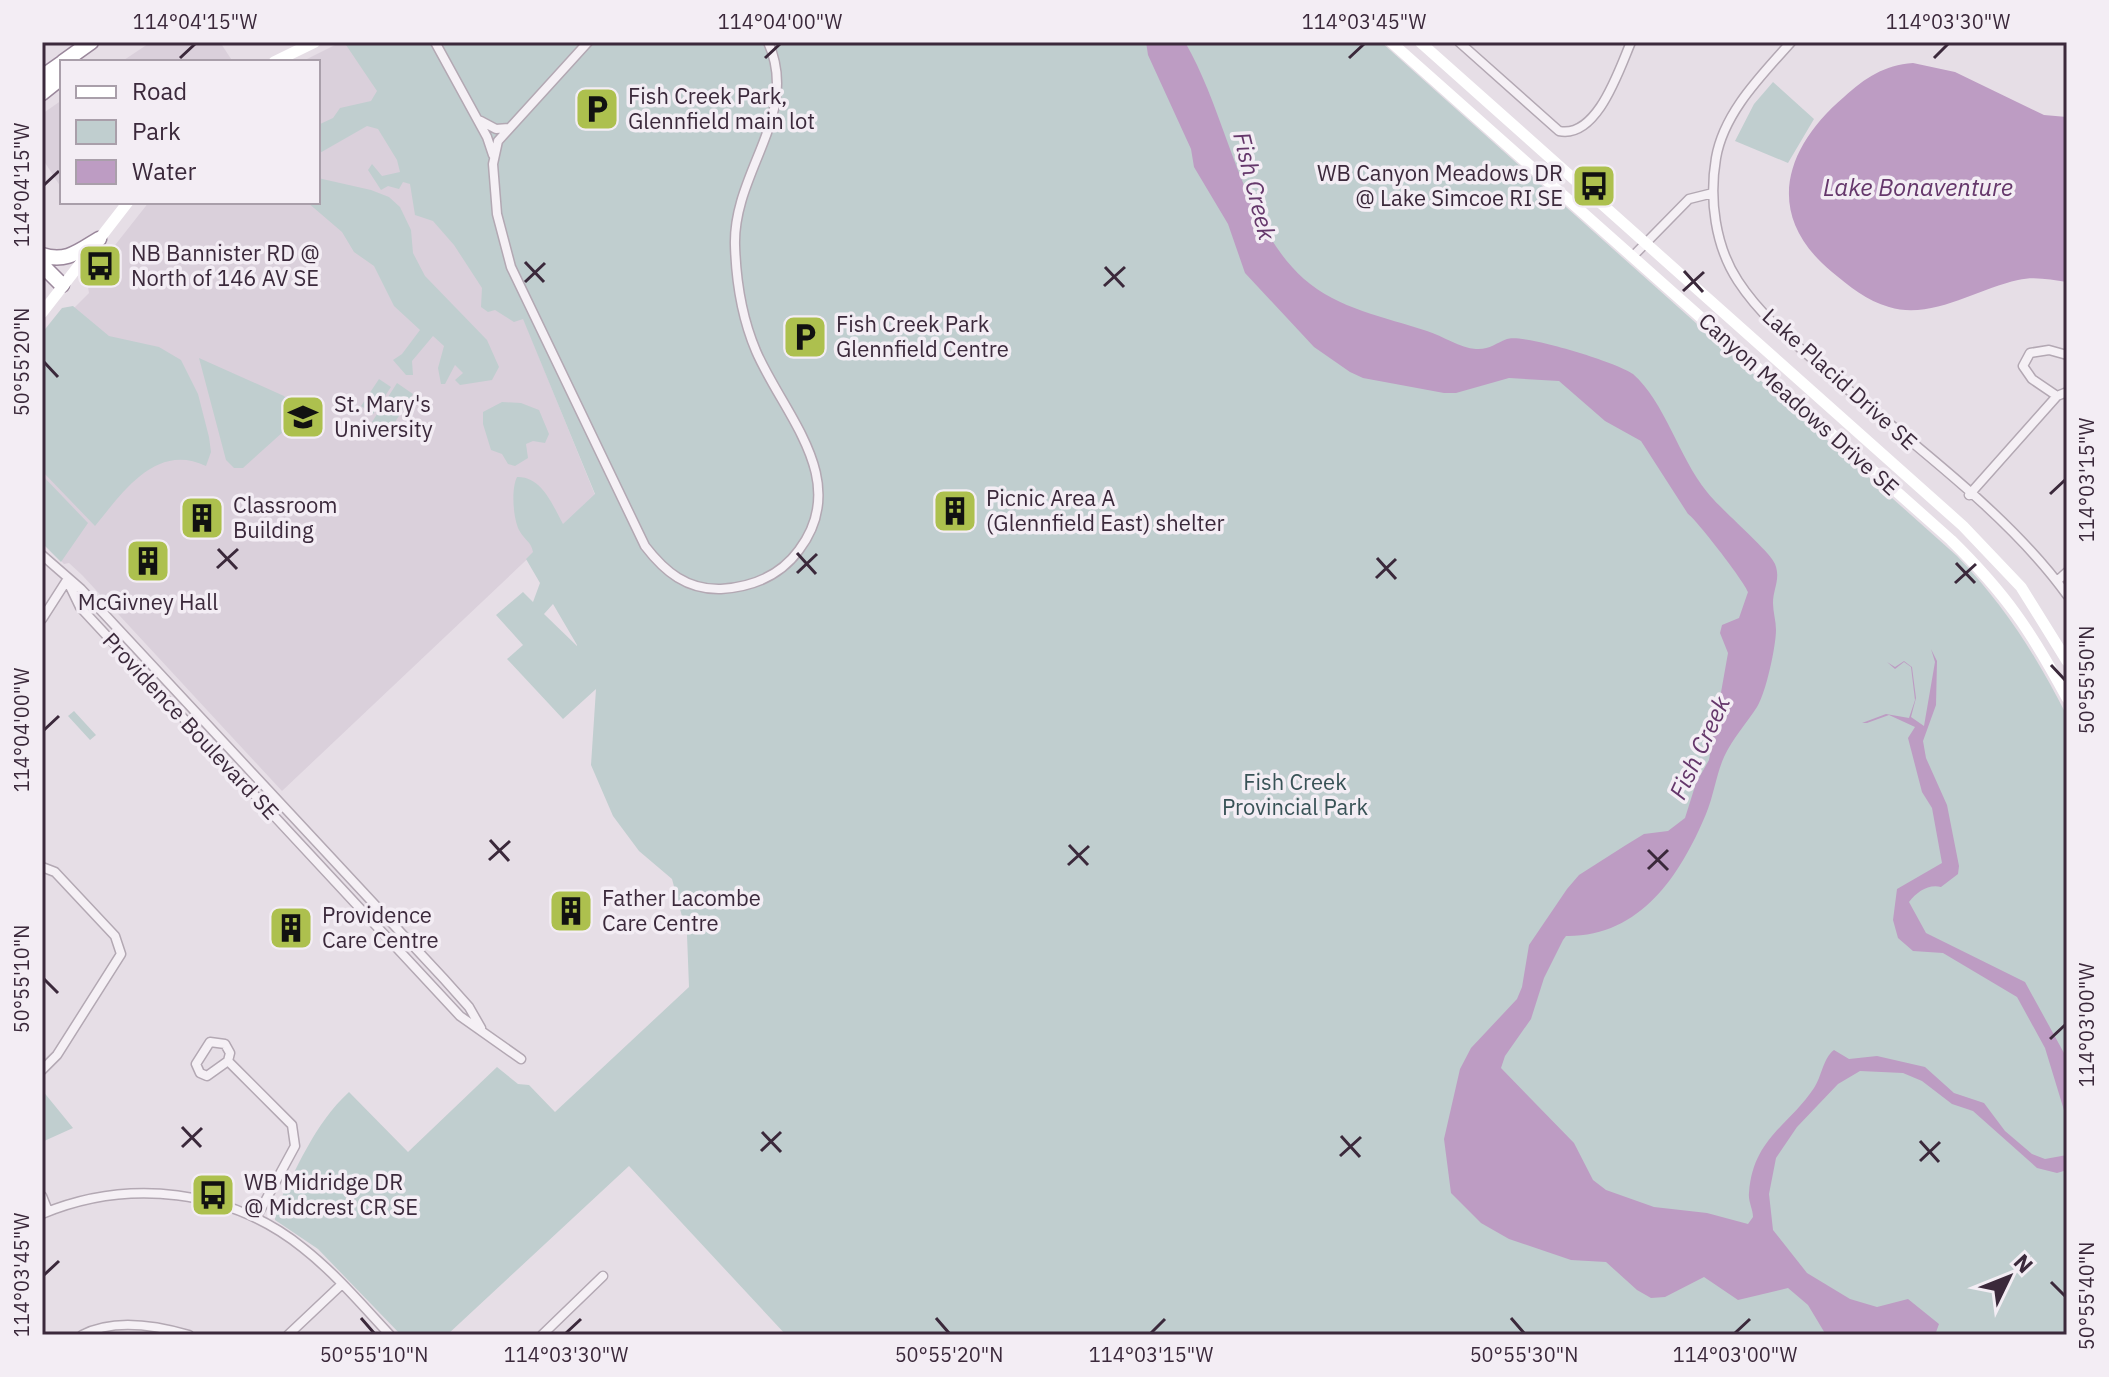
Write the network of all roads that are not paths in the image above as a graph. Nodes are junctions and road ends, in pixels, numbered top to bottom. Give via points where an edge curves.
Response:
1 (315, 42) edge
2 (435, 42) edge
3 (588, 42) edge
4 (768, 42) edge
5 (1391, 42) edge
6 (1422, 42) edge
7 (1459, 42) edge
8 (1631, 42) edge
9 (1791, 42) edge
10 (89, 43) edge
11 (65, 60) edge
12 (77, 60) edge
13 (278, 60) edge
14 (60, 64) edge
15 (42, 77) edge
16 (60, 79) edge
17 (42, 93) edge
18 (475, 115) junction
19 (516, 123) junction
20 (494, 156) junction
21 (1713, 193) junction
22 (126, 204) edge
23 (99, 239) junction
24 (1644, 242) junction
25 (42, 255) edge
26 (1633, 256) junction
27 (42, 265) edge
28 (62, 285) junction
29 (42, 313) edge
30 (2067, 355) edge
31 (2067, 392) edge
32 (2057, 396) junction
33 (1969, 495) junction
34 (42, 555) edge
35 (2067, 572) edge
36 (67, 580) junction
37 (2057, 581) junction
38 (2067, 595) edge
39 (42, 619) edge
40 (2067, 661) edge
41 (2067, 698) edge
42 (42, 867) edge
43 (481, 1029) junction
44 (521, 1059) dead end
45 (228, 1061) junction
46 (42, 1070) edge
47 (42, 1196) edge
48 (45, 1212) edge
49 (256, 1218) junction
50 (603, 1276) dead end
51 (342, 1284) junction
52 (550, 1327) junction
53 (119, 1330) edge
54 (82, 1335) edge
55 (189, 1335) edge
56 (288, 1335) edge
57 (390, 1335) edge
58 (542, 1335) edge
59 (558, 1335) edge

1 - 13 main road
2 - 18 street
3 - 19 street
4 - 20 street via 778,75 778,98 738,204 738,277 756,351 812,455 819,502 803,544 785,566 763,580 699,588 674,577 645,546 511,267 497,214
5 - 26 main road, Canyon Meadows Drive SE
6 - 24 main road, Canyon Meadows Drive SE
7 - 8 street via 1559,131 1569,133 1579,130 1604,103
9 - 21 street, Lake Placid Drive SE via 1742,100 1729,125 1717,156
10 - 11 highway
10 - 12 highway
14 - 15 highway
16 - 17 highway
18 - 19 street via 496,129
18 - 20 street
19 - 20 street via 498,141
21 - 24 street via 1689,199
21 - 33 street, Lake Placid Drive SE via 1720,244 1738,281 1780,331
22 - 23 main road
23 - 25 highway via 69,257
23 - 28 main road
24 - 26 street
24 - 40 main road, Canyon Meadows Drive SE via 1963,526 2021,587
26 - 41 main road, Canyon Meadows Drive SE via 1987,575 2025,622
27 - 28 highway
28 - 29 main road
30 - 32 street via 2049,350 2030,353 2023,366
31 - 32 street
32 - 33 street
33 - 37 street, Lake Placid Drive SE
34 - 36 street
35 - 37 street
36 - 39 street
36 - 43 street, Providence Boulevard SE via 444,979
36 - 43 street, Providence Boulevard SE via 80,607 460,1016
37 - 38 street, Lake Placid Drive SE
42 - 46 street via 55,872 115,936 121,954
43 - 44 street, Providence Boulevard SE
45 - 45 street via 227,1047 214,1041 205,1046 196,1067 211,1075
45 - 49 street via 292,1125 296,1136
47 - 48 street
48 - 49 street via 100,1197 153,1193 215,1203
49 - 51 street via 302,1246
50 - 52 street
51 - 56 street
51 - 57 street
52 - 58 street
52 - 59 street
53 - 54 street via 100,1327
53 - 55 street

